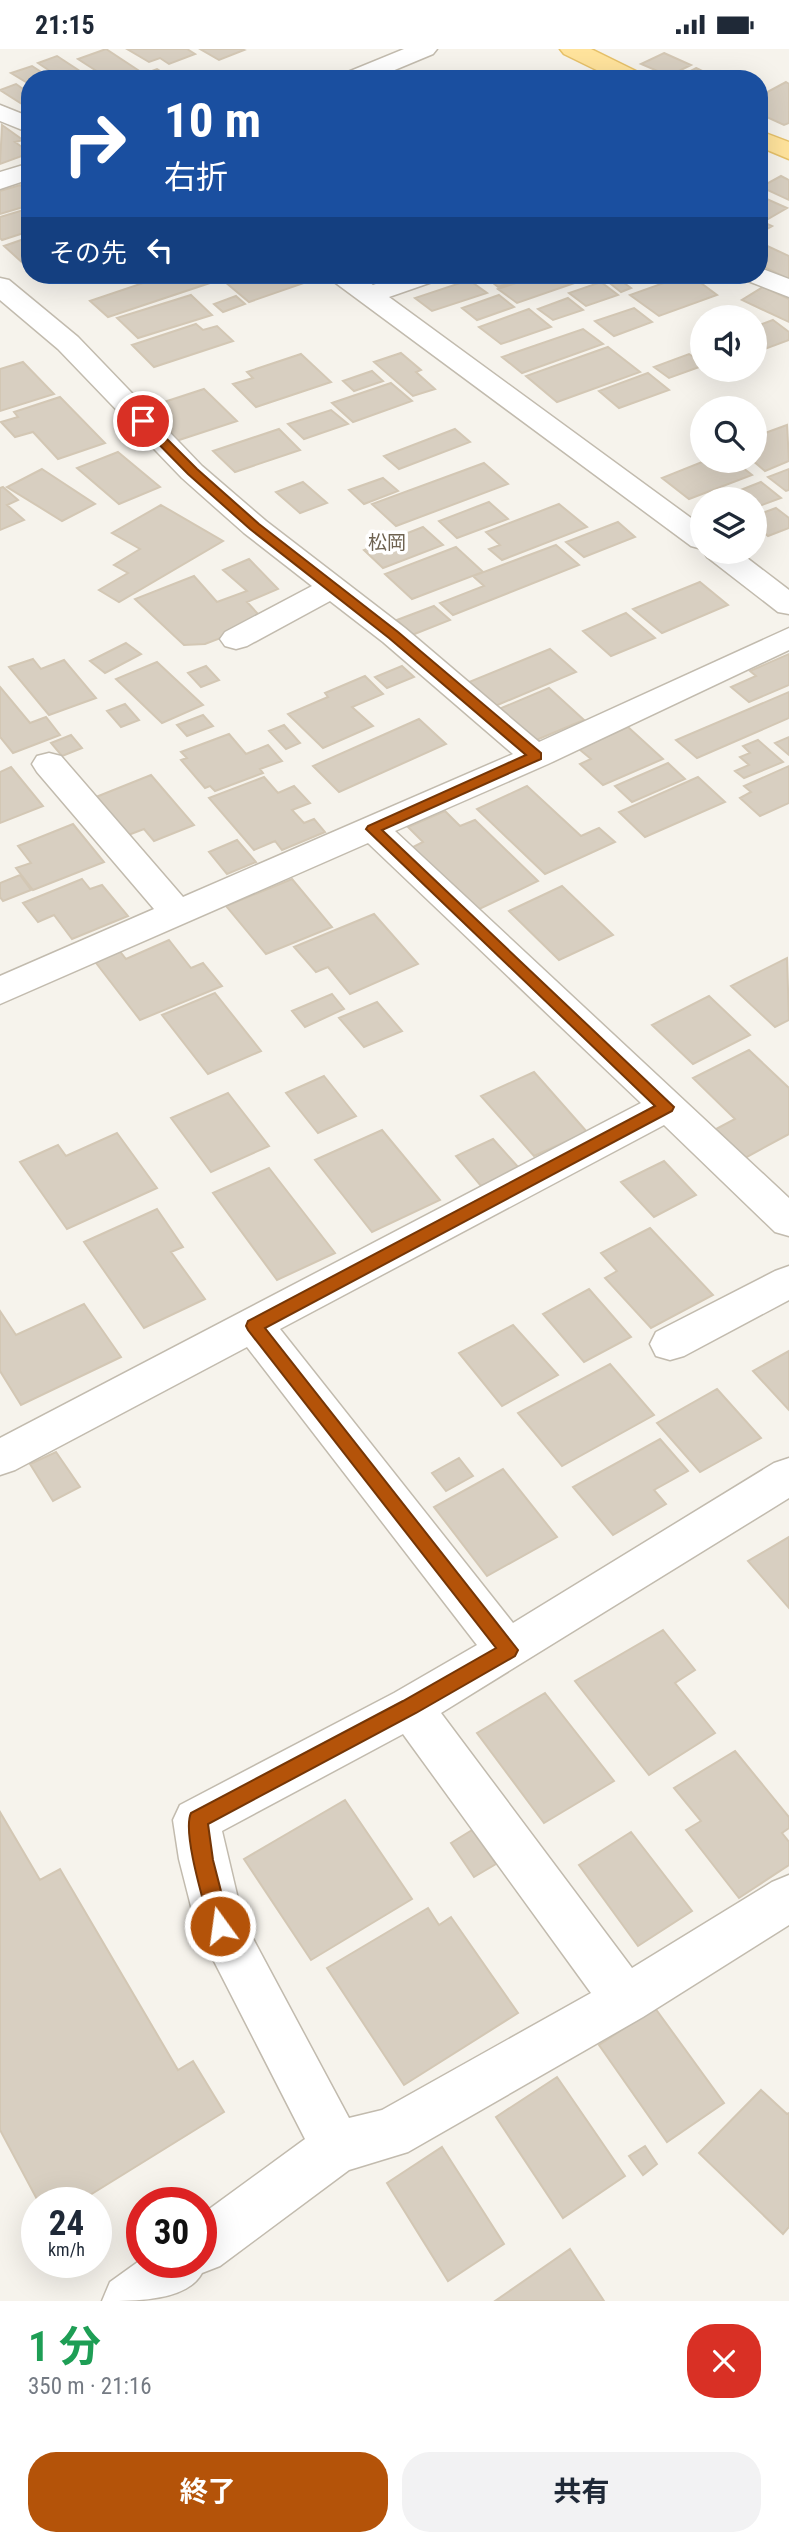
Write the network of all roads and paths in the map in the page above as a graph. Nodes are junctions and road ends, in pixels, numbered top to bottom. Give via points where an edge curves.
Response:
1 (425, 49) edge
2 (572, 49) edge
3 (373, 70) edge
4 (615, 70) edge
5 (0, 112) edge
6 (21, 122) edge
7 (768, 142) edge
8 (789, 152) edge
9 (21, 173) edge
10 (0, 181) edge
11 (768, 280) edge
12 (355, 284) edge
13 (401, 284) edge
14 (0, 286) edge
15 (789, 289) edge
16 (370, 295) junction
17 (690, 531) edge
18 (738, 564) edge
19 (333, 587) junction
20 (785, 595) edge
21 (789, 638) edge
22 (236, 639) dead end
23 (536, 756) junction
24 (49, 764) dead end
25 (373, 829) junction
26 (176, 912) junction
27 (0, 991) edge
28 (666, 1107) junction
29 (789, 1221) edge
30 (789, 1282) edge
31 (254, 1326) junction
32 (670, 1345) dead end
33 (0, 1458) edge
34 (789, 1476) edge
35 (508, 1650) junction
36 (410, 1707) junction
37 (789, 1898) edge
38 (626, 2000) junction
39 (337, 2147) junction
40 (217, 2235) edge
41 (160, 2278) edge
42 (129, 2301) edge

1 - 3 street
2 - 4 main road
5 - 6 street
7 - 8 main road
9 - 10 street
11 - 15 street
12 - 16 street
13 - 16 street
14 - 19 street via 68,343 192,472
16 - 17 street
18 - 20 street
19 - 22 street
19 - 23 street
21 - 23 street
23 - 25 street
24 - 26 street
25 - 26 street
25 - 28 street
26 - 27 street
28 - 29 street
28 - 31 street
30 - 32 street
31 - 33 street
31 - 35 street
34 - 35 street
35 - 36 street
36 - 38 street
36 - 39 street via 197,1820 220,1926
37 - 38 street
38 - 39 street via 390,2134
39 - 40 street
41 - 42 street

